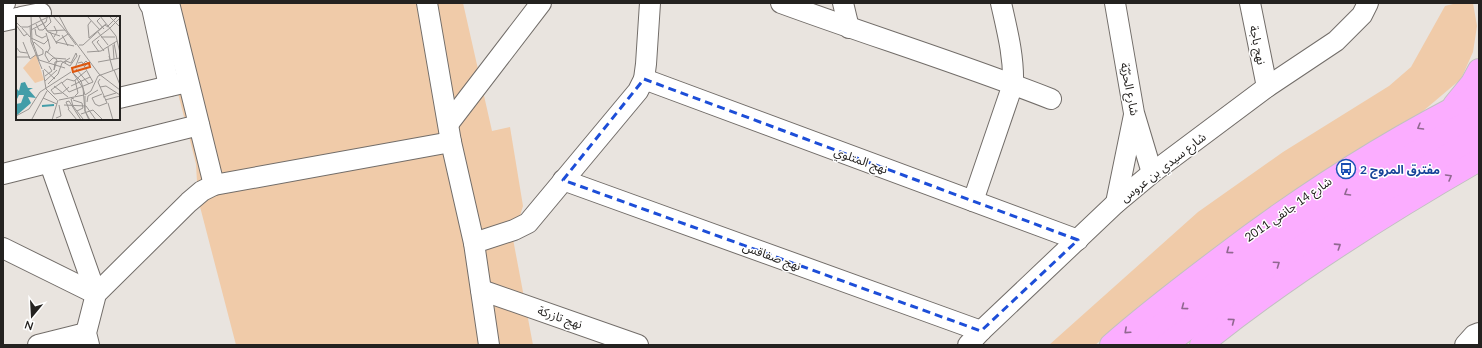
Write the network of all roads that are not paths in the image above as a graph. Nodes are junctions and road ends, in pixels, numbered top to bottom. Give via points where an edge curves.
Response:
1 (149, 3) edge
2 (169, 3) edge
3 (427, 3) edge
4 (650, 3) edge
5 (781, 3) edge
6 (843, 3) edge
7 (1001, 3) edge
8 (1115, 3) edge
9 (1250, 3) edge
10 (1368, 3) edge
11 (539, 4) edge
12 (41, 13) dead end
13 (26, 16) edge
14 (16, 18) edge
15 (3, 21) edge
16 (849, 28) junction
17 (1479, 70) edge
18 (644, 79) junction
19 (189, 81) junction
20 (1012, 84) junction
21 (169, 86) junction
22 (1267, 87) junction
23 (1479, 95) edge
24 (120, 98) edge
25 (1051, 99) dead end
26 (1450, 110) junction
27 (1134, 113) junction
28 (1479, 115) edge
29 (199, 125) junction
30 (450, 133) junction
31 (1479, 137) edge
32 (1479, 160) edge
33 (50, 164) junction
34 (1152, 173) junction
35 (3, 174) edge
36 (1389, 179) junction
37 (563, 180) junction
38 (214, 184) junction
39 (973, 201) junction
40 (1116, 203) junction
41 (1078, 240) junction
42 (474, 243) junction
43 (3, 248) edge
44 (481, 290) junction
45 (96, 294) junction
46 (1479, 333) edge
47 (974, 338) edge
48 (87, 339) edge
49 (38, 345) edge
50 (489, 345) edge
51 (638, 345) edge
52 (1111, 345) edge
53 (1137, 345) edge
54 (1166, 345) edge
55 (1201, 345) edge
56 (1465, 345) edge

1 - 21 street
2 - 19 street
3 - 30 street
4 - 18 street
5 - 16 street
6 - 16 street
7 - 20 street via 1014,67
8 - 27 street, شارع الحرّيّة
9 - 22 street, نهج باجة
10 - 22 street, شارع سيدي بن عروس via 1362,15 1336,41
11 - 30 street
12 - 13 street
14 - 15 street
16 - 20 street
17 - 26 highway via 1462,97
18 - 37 street via 638,91
18 - 39 street, نهج المتلوي
19 - 21 street
19 - 29 street
20 - 25 street
20 - 39 street
21 - 24 street
22 - 34 street, شارع سيدي بن عروس
23 - 26 highway, شارع 14 جانفي 2011
26 -> 52 highway, شارع 14 جانفي 2011 via 1355,164 1267,222 1161,302
27 - 34 street, شارع الحرّيّة
27 - 40 street
28 - 36 highway
29 - 33 street
29 - 38 street
30 - 38 street
30 - 42 street
31 - 36 highway
55 -> 32 highway via 1310,265 1428,189
33 - 35 street
33 - 45 street
34 - 40 street, شارع سيدي بن عروس
36 -> 53 highway via 1323,207 1177,312
54 -> 36 highway via 1333,225
37 - 42 street via 528,223
37 - 47 street, نهج صفاقس
38 - 45 street via 189,202
39 - 41 street, نهج المتلوي
40 - 41 street, شارع سيدي بن عروس
41 - 47 street, شارع سيدي بن عروس
42 - 44 street
43 - 45 street
44 - 50 street
44 - 51 street, نهج تازركة
45 - 48 street
46 - 56 street
48 - 49 street

